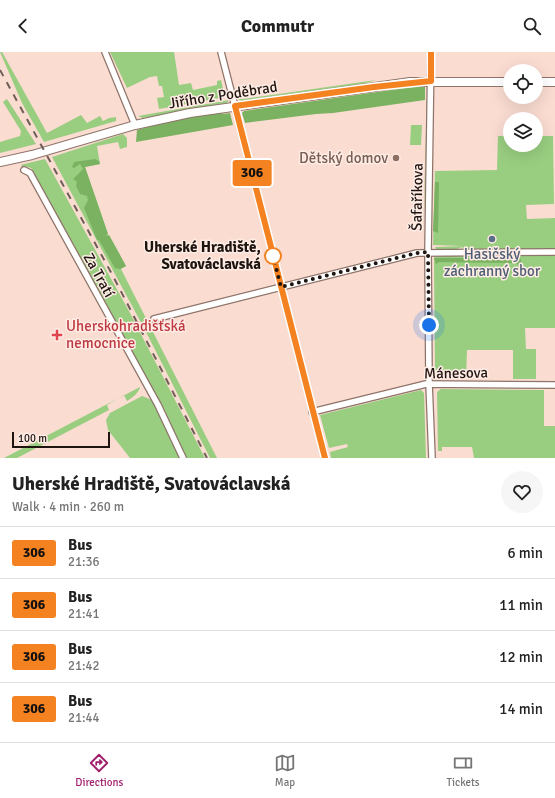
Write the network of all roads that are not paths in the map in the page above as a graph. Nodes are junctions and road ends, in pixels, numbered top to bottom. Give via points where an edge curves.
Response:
1 (105, 52) edge
2 (221, 52) edge
3 (431, 52) edge
4 (431, 81) junction
5 (503, 82) edge
6 (543, 82) edge
7 (555, 82) edge
8 (235, 106) junction
9 (135, 125) junction
10 (0, 162) edge
11 (24, 170) dead end
12 (428, 252) junction
13 (555, 252) edge
14 (281, 287) junction
15 (154, 319) dead end
16 (429, 384) junction
17 (555, 385) edge
18 (312, 412) junction
19 (183, 458) edge
20 (324, 458) edge
21 (432, 458) edge

1 - 9 street
2 - 8 street
3 - 4 street, Šafaříkova
4 - 5 street, Jiřího z Poděbrad
4 - 8 street, Jiřího z Poděbrad
4 - 12 street, Šafaříkova
6 - 7 street
8 - 9 street, Jiřího z Poděbrad via 166,117
8 - 14 street
9 - 10 street, Jiřího z Poděbrad
11 - 19 street, Za Tratí via 30,173 158,405
12 - 13 street
12 - 14 street
12 - 16 street, Šafaříkova
14 - 15 street
14 - 18 street
16 - 17 street, Mánesova
16 - 18 street, Mánesova
16 - 21 street, Šafaříkova
18 - 20 street

